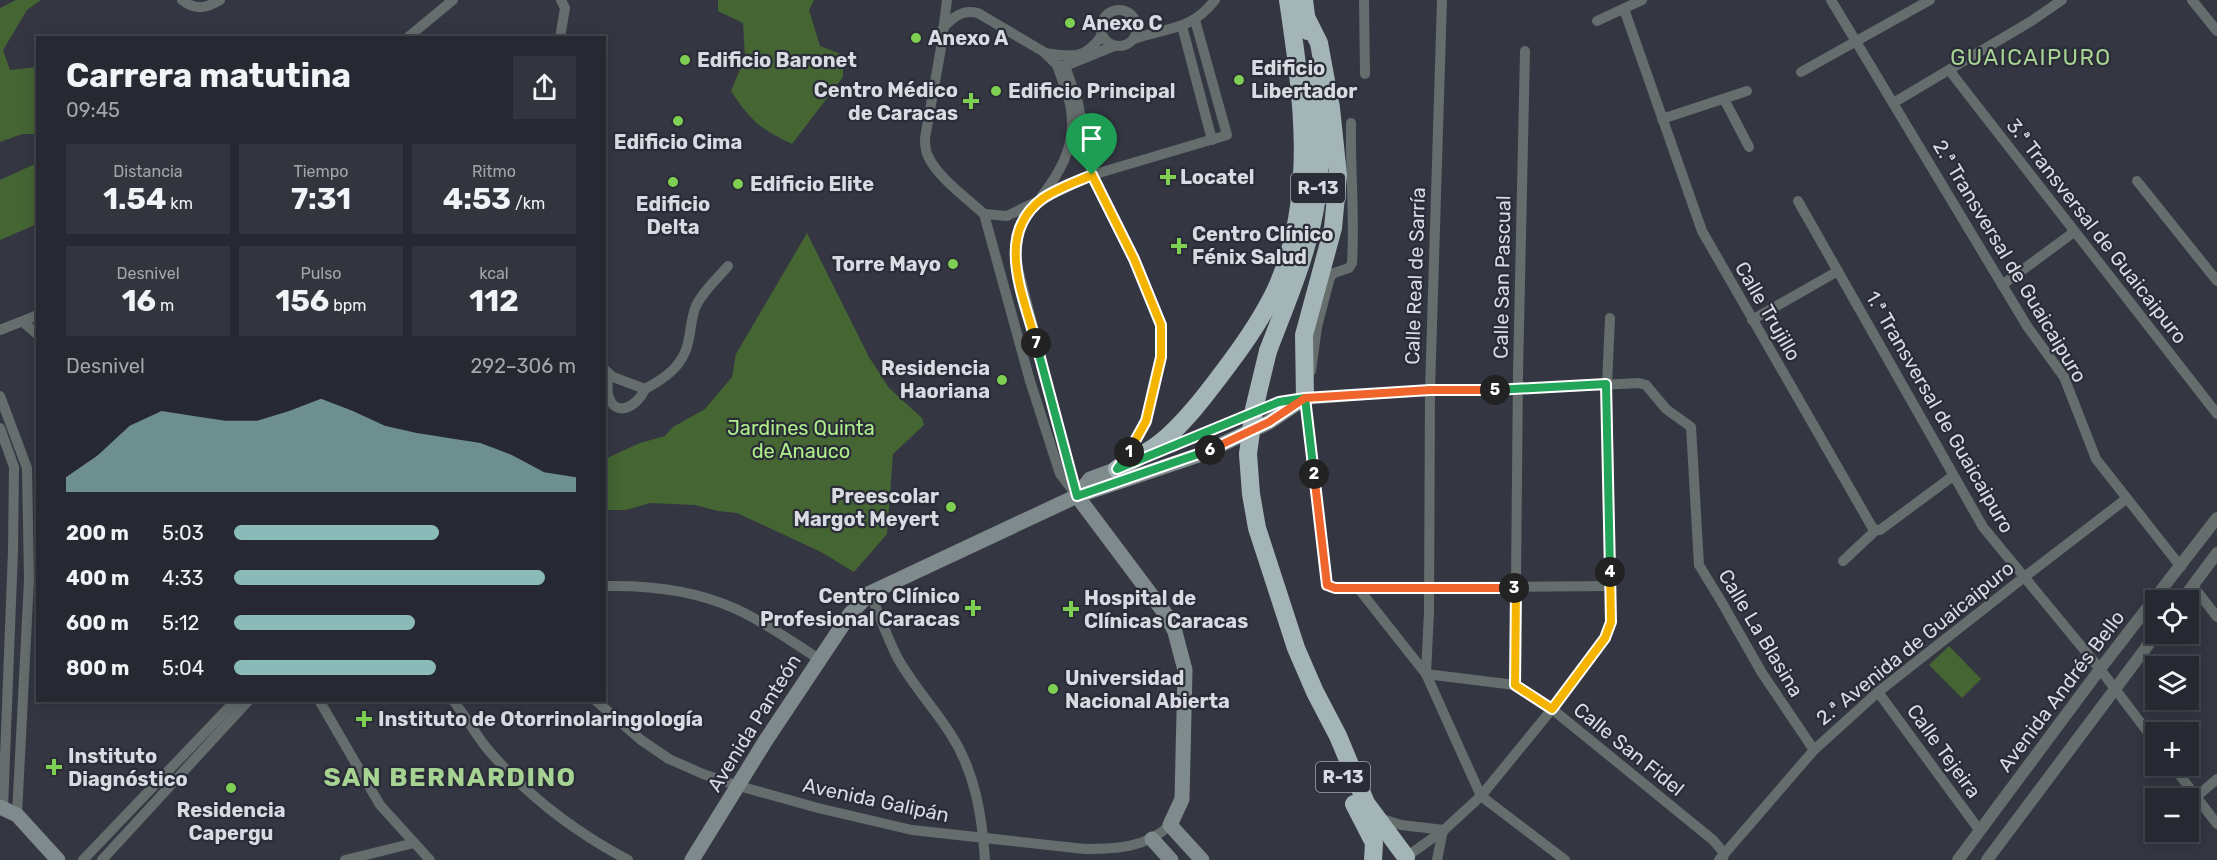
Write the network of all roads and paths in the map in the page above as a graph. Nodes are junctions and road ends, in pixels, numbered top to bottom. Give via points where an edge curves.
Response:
1 (182, 0) edge
2 (220, 0) edge
3 (453, 0) edge
4 (561, 0) edge
5 (947, 0) edge
6 (1106, 0) edge
7 (1126, 0) edge
8 (1215, 0) edge
9 (1288, 0) edge
10 (1304, 0) edge
11 (1364, 0) edge
12 (1442, 0) edge
13 (1642, 0) edge
14 (1831, 0) edge
15 (1930, 0) edge
16 (2062, 0) edge
17 (2199, 2) edge
18 (1624, 9) junction
19 (1109, 13) junction
20 (1133, 18) junction
21 (1306, 19) junction
22 (1196, 20) junction
23 (1597, 21) dead end
24 (1182, 26) junction
25 (943, 28) junction
26 (2217, 31) edge
27 (1155, 32) junction
28 (1102, 35) junction
29 (409, 36) edge
30 (560, 36) edge
31 (1134, 39) junction
32 (1856, 40) junction
33 (1114, 46) junction
34 (1525, 51) dead end
35 (1044, 52) junction
36 (1061, 65) junction
37 (1948, 70) junction
38 (1802, 72) dead end
39 (1365, 74) dead end
40 (1747, 91) dead end
41 (1724, 99) junction
42 (1893, 103) junction
43 (1662, 119) junction
44 (1351, 123) dead end
45 (1212, 140) junction
46 (1749, 147) dead end
47 (1092, 175) junction
48 (2137, 181) dead end
49 (1041, 200) junction
50 (1798, 201) dead end
51 (984, 214) junction
52 (2074, 232) junction
53 (728, 266) dead end
54 (1838, 271) junction
55 (2217, 281) edge
56 (2002, 285) junction
57 (36, 316) edge
58 (1610, 318) dead end
59 (1752, 320) junction
60 (23, 322) junction
61 (0, 330) edge
62 (36, 333) edge
63 (607, 372) edge
64 (1606, 384) junction
65 (645, 389) junction
66 (1519, 389) junction
67 (1430, 390) junction
68 (0, 396) edge
69 (1305, 398) junction
70 (2217, 414) edge
71 (0, 428) edge
72 (1117, 469) junction
73 (1953, 476) junction
74 (1077, 496) junction
75 (2126, 499) junction
76 (2217, 518) edge
77 (1876, 530) junction
78 (2217, 553) edge
79 (1843, 561) dead end
80 (2181, 567) junction
81 (2023, 578) junction
82 (12, 579) junction
83 (29, 580) junction
84 (606, 586) edge
85 (1611, 586) junction
86 (2193, 586) junction
87 (1429, 587) junction
88 (1358, 588) junction
89 (1516, 588) junction
90 (2190, 590) edge
91 (870, 593) junction
92 (2217, 617) edge
93 (2149, 644) edge
94 (819, 659) junction
95 (2100, 669) junction
96 (1426, 674) junction
97 (1515, 685) junction
98 (2114, 689) junction
99 (1315, 692) junction
100 (1878, 692) junction
101 (234, 702) edge
102 (247, 702) edge
103 (321, 702) edge
104 (454, 702) edge
105 (597, 702) edge
106 (1552, 709) junction
107 (2145, 730) edge
108 (1814, 750) junction
109 (2217, 779) edge
110 (739, 786) junction
111 (2199, 794) edge
112 (1481, 796) junction
113 (2199, 801) edge
114 (7, 810) edge
115 (1374, 816) junction
116 (2217, 824) edge
117 (1170, 825) junction
118 (1444, 830) junction
119 (1980, 831) junction
120 (1152, 838) junction
121 (983, 839) junction
122 (417, 846) junction
123 (1722, 858) edge
124 (1406, 859) edge
125 (58, 860) edge
126 (83, 860) edge
127 (102, 860) edge
128 (345, 860) edge
129 (376, 860) edge
130 (430, 860) edge
131 (628, 860) edge
132 (692, 860) edge
133 (985, 860) edge
134 (1171, 860) edge
135 (1202, 860) edge
136 (1373, 860) edge
137 (1437, 860) edge
138 (1565, 860) edge
139 (1958, 860) edge
140 (1987, 860) edge

1 - 2 street via 202,8
3 - 29 street
4 - 30 street via 565,8
5 - 25 street
6 - 19 street
7 - 20 street
8 - 22 street
9 - 72 highway, R-13 via 1304,125 1303,177 1288,256 1257,323 1212,387 1154,447
10 - 21 highway, R-13
11 - 39 street
12 - 67 street, Calle Real de Sarría
13 - 18 street
14 - 32 street, 2.ª Transversal de Guaicaipuro
15 - 32 street
16 - 37 street
17 - 26 street
18 - 23 street
18 - 43 street, Calle Trujillo
19 - 20 street via 1120,10
19 - 28 street via 1101,25
20 - 27 street
20 - 31 street via 1137,33
21 - 69 highway, R-13 via 1319,43 1338,175 1333,228 1304,335
21 - 99 highway, R-13, bridge via 1320,120 1317,198 1304,253 1268,351 1248,454 1257,528 1296,648
22 - 24 street
22 - 45 street via 1227,135
24 - 27 street
24 - 45 street
25 - 35 street via 966,11 978,13
25 - 51 street via 926,149 938,171
27 - 31 street
28 - 33 street
28 - 35 street via 1084,54 1063,56
31 - 33 street
32 - 38 street
32 - 42 street, 2.ª Transversal de Guaicaipuro
33 - 36 street
34 - 66 street, Calle San Pascual
35 - 36 street
36 - 47 street via 1078,103
36 - 49 street via 1070,104 1071,137 1063,164
37 - 42 street
37 - 52 street, 3.ª Transversal de Guaicaipuro
40 - 41 street
41 - 43 street
41 - 46 street
42 - 56 street, 2.ª Transversal de Guaicaipuro
43 - 59 street, Calle Trujillo via 1702,231
44 - 69 street via 1352,263 1334,273 1328,282
45 - 47 street
47 - 49 street
47 - 72 street via 1140,272 1161,325 1158,370 1146,421
48 - 55 street
49 - 51 street via 1007,216
49 - 74 street via 1019,228 1015,257
50 - 54 street, 1.ª Transversal de Guaicaipuro
51 - 74 street via 1060,474
52 - 56 street
52 - 70 street, 3.ª Transversal de Guaicaipuro
53 - 65 street via 695,308 682,359 671,372
54 - 59 street
54 - 73 street, 1.ª Transversal de Guaicaipuro
56 - 75 street, 2.ª Transversal de Guaicaipuro via 2064,377 2096,459
57 - 60 street
58 - 64 street
59 - 77 street, Calle Trujillo
60 - 61 street
60 - 62 street
63 - 65 street
63 - 65 street via 608,393 618,407 630,407
64 - 66 street, Calle La Blasina
64 - 85 street
64 - 108 street, Calle La Blasina via 1646,385 1666,409 1691,427 1699,565 1761,673
66 - 67 street, Calle La Blasina
66 - 89 street, Calle San Pascual
67 - 69 street, Calle La Blasina
67 - 87 street, Calle Real de Sarría
68 - 83 street via 27,468
69 - 72 street, R-13 via 1279,402
69 - 74 main road, R-13 via 1269,422 1199,455
69 - 88 street via 1325,578 1327,585 1335,588
71 - 82 street via 14,467
72 - 74 main road, R-13 via 1090,479
73 - 77 street
73 - 81 street, 1.ª Transversal de Guaicaipuro via 1983,527
74 - 91 main road, Avenida Panteón / R-13
74 - 117 main road via 1167,616 1181,650 1185,670 1182,799
75 - 80 street, 2.ª Transversal de Guaicaipuro
75 - 81 street, 2.ª Avenida de Guaicaipuro
76 - 80 street, Avenida Andrés Bello
77 - 79 street
78 - 86 street
80 - 95 street, Avenida Andrés Bello
81 - 95 street, 1.ª Transversal de Guaicaipuro
81 - 100 street, 2.ª Avenida de Guaicaipuro
82 - 83 street
82 - 114 street
83 - 114 street
84 - 94 street via 658,587 707,598 762,622
85 - 89 street
85 - 106 street via 1611,622 1605,638
86 - 90 street
86 - 92 street
87 - 88 street
87 - 89 street
87 - 96 street, Calle Real de Sarría
88 - 96 street
89 - 97 street, Calle San Pascual
91 - 94 main road, Avenida Panteón / R-13
91 - 121 street via 897,657 950,734 968,769 978,801
93 - 98 street
94 - 110 main road, Avenida Panteón / R-13
95 - 98 street, 1.ª Transversal de Guaicaipuro
95 - 119 street, Avenida Andrés Bello
96 - 97 street, Calle San Fidel
96 - 112 street, Calle Real de Sarría
97 - 106 street, Calle San Fidel
98 - 107 street, 1.ª Transversal de Guaicaipuro
98 - 140 street
99 - 115 highway, R-13
99 - 136 highway, R-13 via 1335,758 1374,843
100 - 108 street, 2.ª Avenida de Guaicaipuro
100 - 119 street, Calle Tejeira
101 - 126 street
102 - 127 street
103 - 122 street via 380,805
104 - 131 street via 486,746 551,810
105 - 110 street, Avenida Galipán via 669,759
106 - 112 street
106 - 123 street, Calle San Fidel via 1713,840
108 - 123 street, 2.ª Avenida de Guaicaipuro
109 - 111 street
110 - 121 street, Avenida Galipán via 912,830
110 - 132 main road, Avenida Panteón / R-13
112 - 118 street
112 - 138 street, Calle Real de Sarría
113 - 116 street
114 - 125 main road
115 - 118 street via 1401,825
115 - 124 highway, R-13
117 - 120 street, Avenida Galipán
117 - 135 main road
118 - 124 street
118 - 137 street
119 - 139 street, Avenida Andrés Bello
120 - 121 street, Avenida Galipán via 1131,847 1111,849
120 - 134 main road
121 - 133 street
122 - 128 street
122 - 129 street
122 - 130 street

